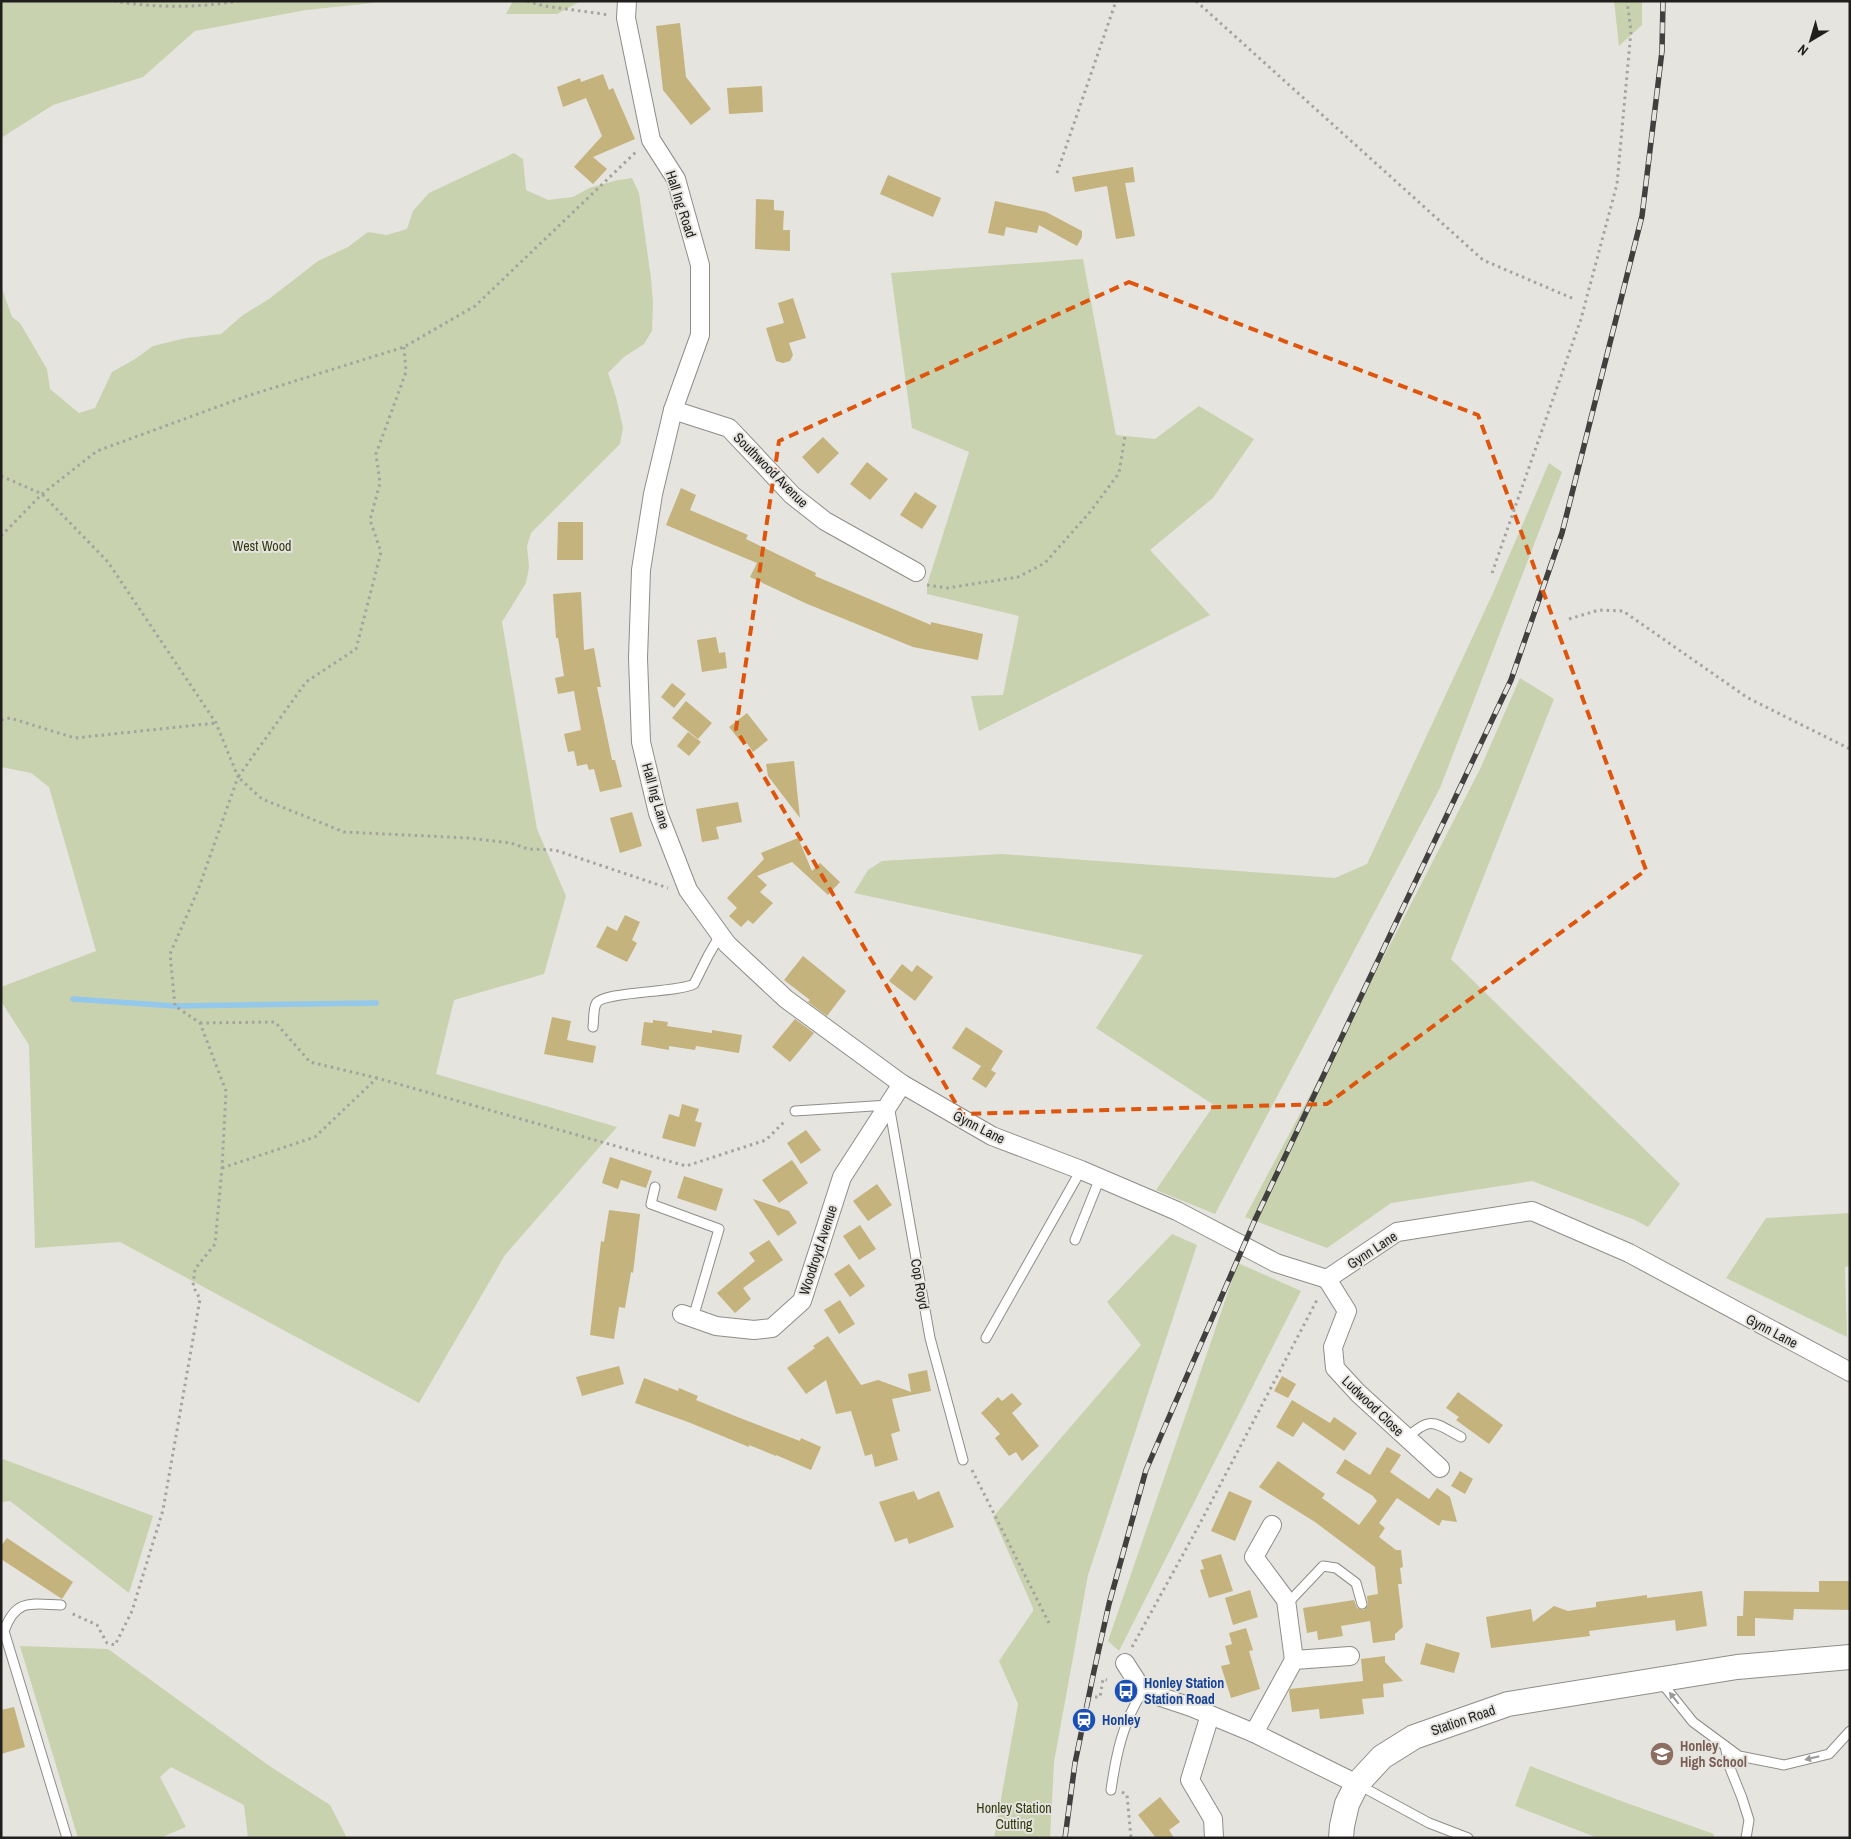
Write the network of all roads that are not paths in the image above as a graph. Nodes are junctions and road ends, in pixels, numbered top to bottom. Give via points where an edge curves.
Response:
1 (627, 9) edge
2 (673, 410) junction
3 (916, 572) road end
4 (720, 935) junction
5 (593, 1027) dead end
6 (902, 1084) junction
7 (889, 1106) junction
8 (795, 1111) road end
9 (1081, 1170) junction
10 (1100, 1178) junction
11 (655, 1187) dead end
12 (1075, 1240) dead end
13 (1327, 1279) junction
14 (687, 1316) joint
15 (986, 1338) dead end
16 (1850, 1372) edge
17 (1461, 1437) dead end
18 (1406, 1438) junction
19 (963, 1460) road end
20 (1440, 1468) dead end
21 (1272, 1525) dead end
22 (1287, 1604) junction
23 (1362, 1604) dead end
24 (61, 1605) road end
25 (1350, 1656) dead end
26 (1850, 1657) edge
27 (1294, 1660) junction
28 (1125, 1663) road end
29 (1658, 1678) junction
30 (1143, 1691) junction
31 (1210, 1715) junction
32 (1850, 1731) edge
33 (1254, 1733) junction
34 (1725, 1746) junction
35 (1357, 1784) junction
36 (1111, 1788) road end
37 (67, 1838) edge
38 (1214, 1838) edge
39 (1341, 1838) edge
40 (1468, 1838) edge
41 (1746, 1838) edge

1 - 2 street, Hall Ing Road via 652,140 676,179 700,265 700,335
2 - 3 street, Southwood Avenue via 728,428 792,495 825,521
2 - 4 street, Hall Ing Lane via 653,494 641,570 638,658 641,742 658,813 688,890
4 - 5 lane via 694,984 600,1000 596,1004
4 - 6 street, Hall Ing Lane via 786,999
6 - 7 street, Woodroyd Avenue
6 - 9 street, Gynn Lane via 992,1136
7 - 8 lane
7 - 14 street, Woodroyd Avenue via 842,1177 802,1301 772,1328 754,1330 716,1326
7 - 19 lane, Cop Royd via 930,1338
9 - 10 street, Gynn Lane
9 - 15 lane
10 - 12 lane
10 - 13 street, Gynn Lane via 1177,1211 1276,1263
11 - 14 lane via 651,1204 719,1229
13 - 16 street, Gynn Lane via 1397,1232 1532,1211 1629,1253
13 - 18 street, Ludwood Close via 1347,1312 1333,1347 1335,1368
17 - 18 lane via 1428,1422
18 - 20 street, Ludwood Close
21 - 22 street via 1254,1557
22 - 23 lane via 1323,1566 1336,1568 1356,1583
22 - 27 street
24 - 37 lane via 28,1604 18,1608 8,1619 4,1631
25 - 27 street
26 - 29 street, Station Road
27 - 33 street
28 - 30 street
34 -> 29 lane via 1693,1722
29 - 35 street, Station Road via 1508,1704 1414,1737 1382,1757
30 - 31 street via 1170,1698
30 - 36 lane via 1121,1735
31 - 33 street
31 - 38 street via 1190,1780 1214,1819
32 -> 34 lane via 1829,1754 1784,1765 1739,1756
33 - 35 street
34 - 41 lane via 1748,1820
35 - 39 street, Station Road via 1347,1804
35 - 40 lane via 1429,1822

